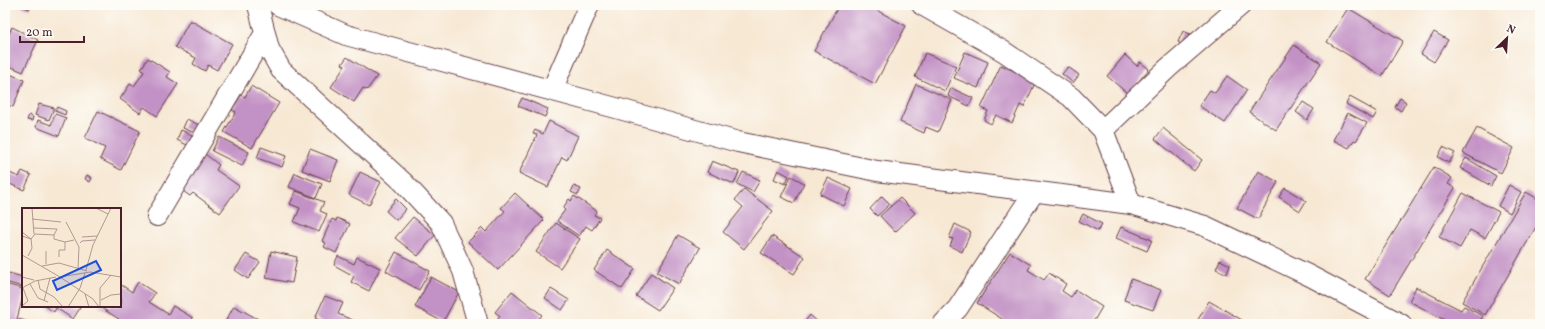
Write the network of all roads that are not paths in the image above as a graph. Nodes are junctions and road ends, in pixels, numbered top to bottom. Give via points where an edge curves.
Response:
1 (258, 5) edge
2 (278, 5) edge
3 (589, 5) edge
4 (922, 5) edge
5 (1240, 5) edge
6 (265, 33) junction
7 (552, 90) junction
8 (1104, 130) junction
9 (1034, 192) junction
10 (1131, 204) junction
11 (157, 216) dead end
12 (478, 324) edge
13 (943, 324) edge
14 (1401, 324) edge

1 - 6 street
2 - 7 street via 346,35
3 - 7 street
4 - 8 street via 1004,51 1040,75 1071,97
5 - 8 street via 1168,68
6 - 11 street
6 - 12 street via 269,48 281,70 403,182 441,223 463,271
7 - 9 street via 738,142 877,171
8 - 10 street
9 - 10 street
9 - 13 street via 958,308
10 - 14 street via 1205,226 1310,276

